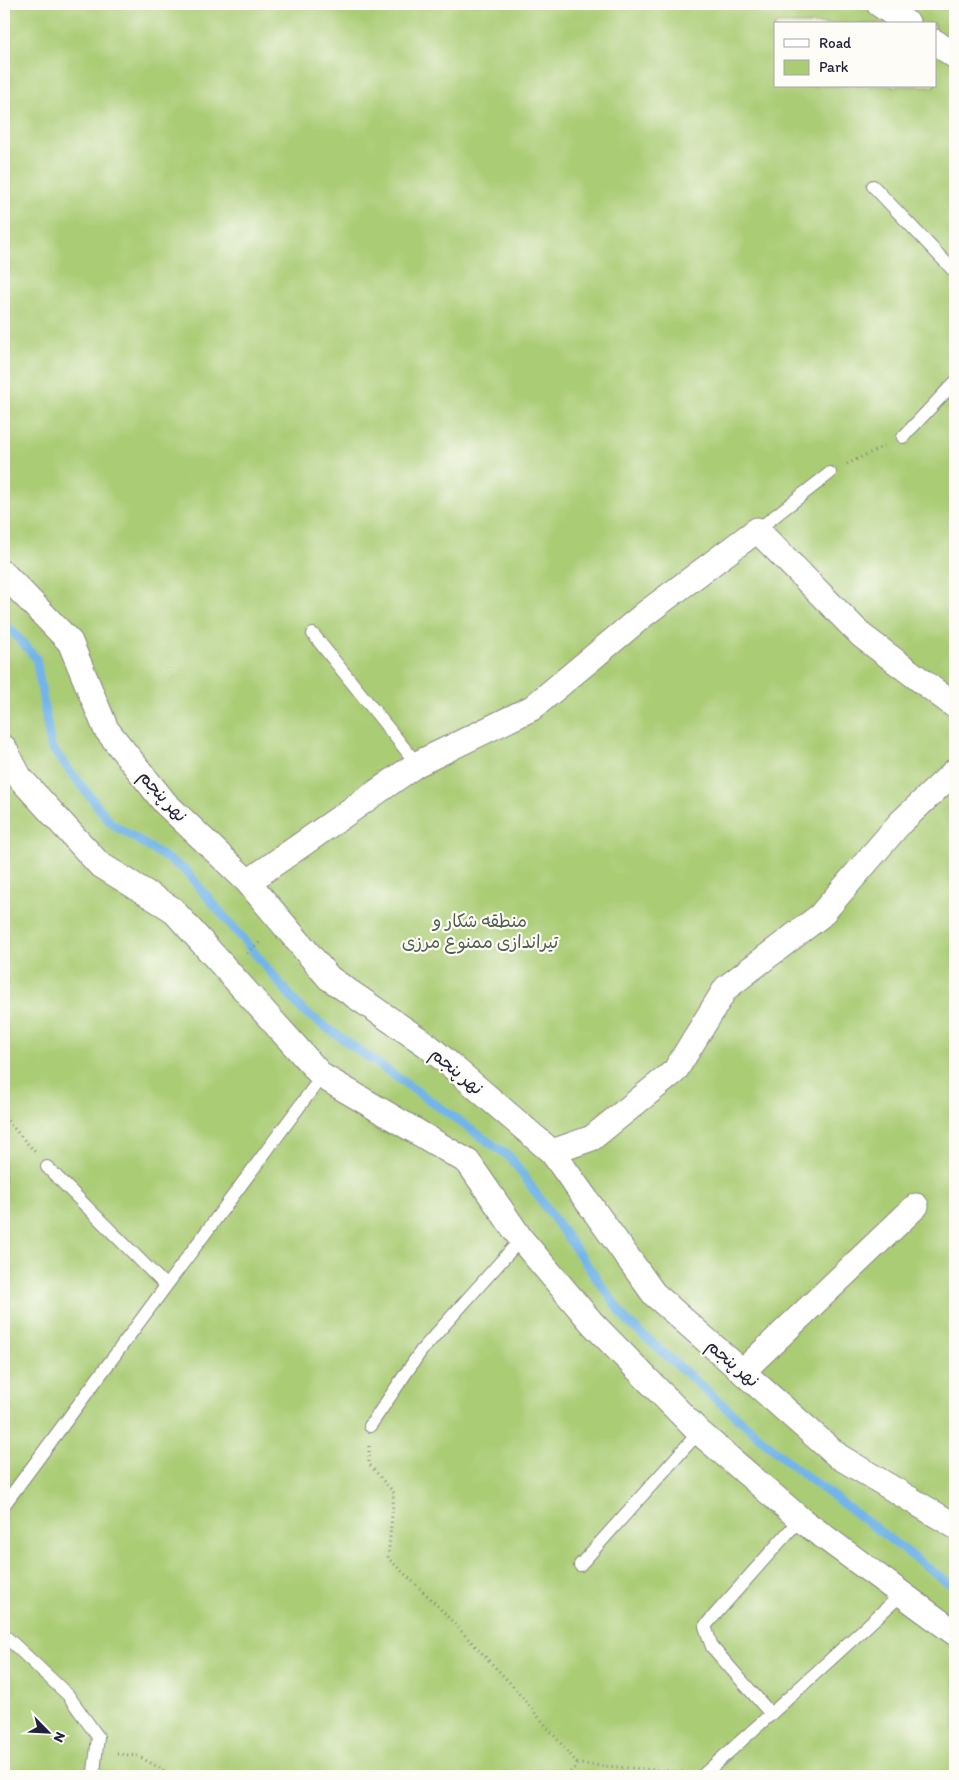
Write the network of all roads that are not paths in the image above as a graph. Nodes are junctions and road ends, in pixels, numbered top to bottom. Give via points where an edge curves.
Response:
1 (879, 4) edge
2 (905, 22) edge
3 (936, 43) edge
4 (955, 56) edge
5 (873, 186) dead end
6 (955, 272) edge
7 (955, 382) edge
8 (903, 437) road end
9 (830, 472) road end
10 (757, 530) junction
11 (4, 574) edge
12 (313, 634) dead end
13 (955, 706) edge
14 (4, 748) edge
15 (417, 764) junction
16 (955, 772) edge
17 (248, 882) junction
18 (322, 1076) junction
19 (552, 1152) junction
20 (48, 1167) road end
21 (916, 1206) dead end
22 (521, 1239) junction
23 (166, 1286) junction
24 (743, 1371) junction
25 (370, 1426) road end
26 (699, 1432) junction
27 (4, 1505) edge
28 (800, 1519) junction
29 (955, 1526) edge
30 (580, 1565) dead end
31 (902, 1594) junction
32 (955, 1634) edge
33 (4, 1635) edge
34 (771, 1714) junction
35 (703, 1775) edge
36 (90, 1776) edge

1 - 2 street
3 - 4 street
5 - 6 lane
7 - 8 lane
9 - 10 lane
10 - 13 street via 862,636
10 - 15 street via 646,613 532,708
11 - 17 street, نهر پنجم via 70,642 106,729 165,803
12 - 15 lane
14 - 18 street via 20,778 99,864 172,909
15 - 17 street
16 - 19 street via 900,823 820,916 726,988 674,1071 592,1138
17 - 19 street, نهر پنجم via 329,978 427,1045
18 - 22 street via 468,1162
18 - 23 lane
19 - 24 street, نهر پنجم via 654,1294
20 - 23 lane
21 - 24 street
22 - 25 lane via 421,1351
22 - 26 street via 592,1324
23 - 27 lane
24 - 29 street, نهر پنجم via 838,1456
26 - 28 street
26 - 30 lane
28 - 31 street
28 - 34 lane via 705,1626 712,1647
31 - 32 street
31 - 34 lane
33 - 36 lane via 68,1695 98,1737 94,1772
34 - 35 lane

